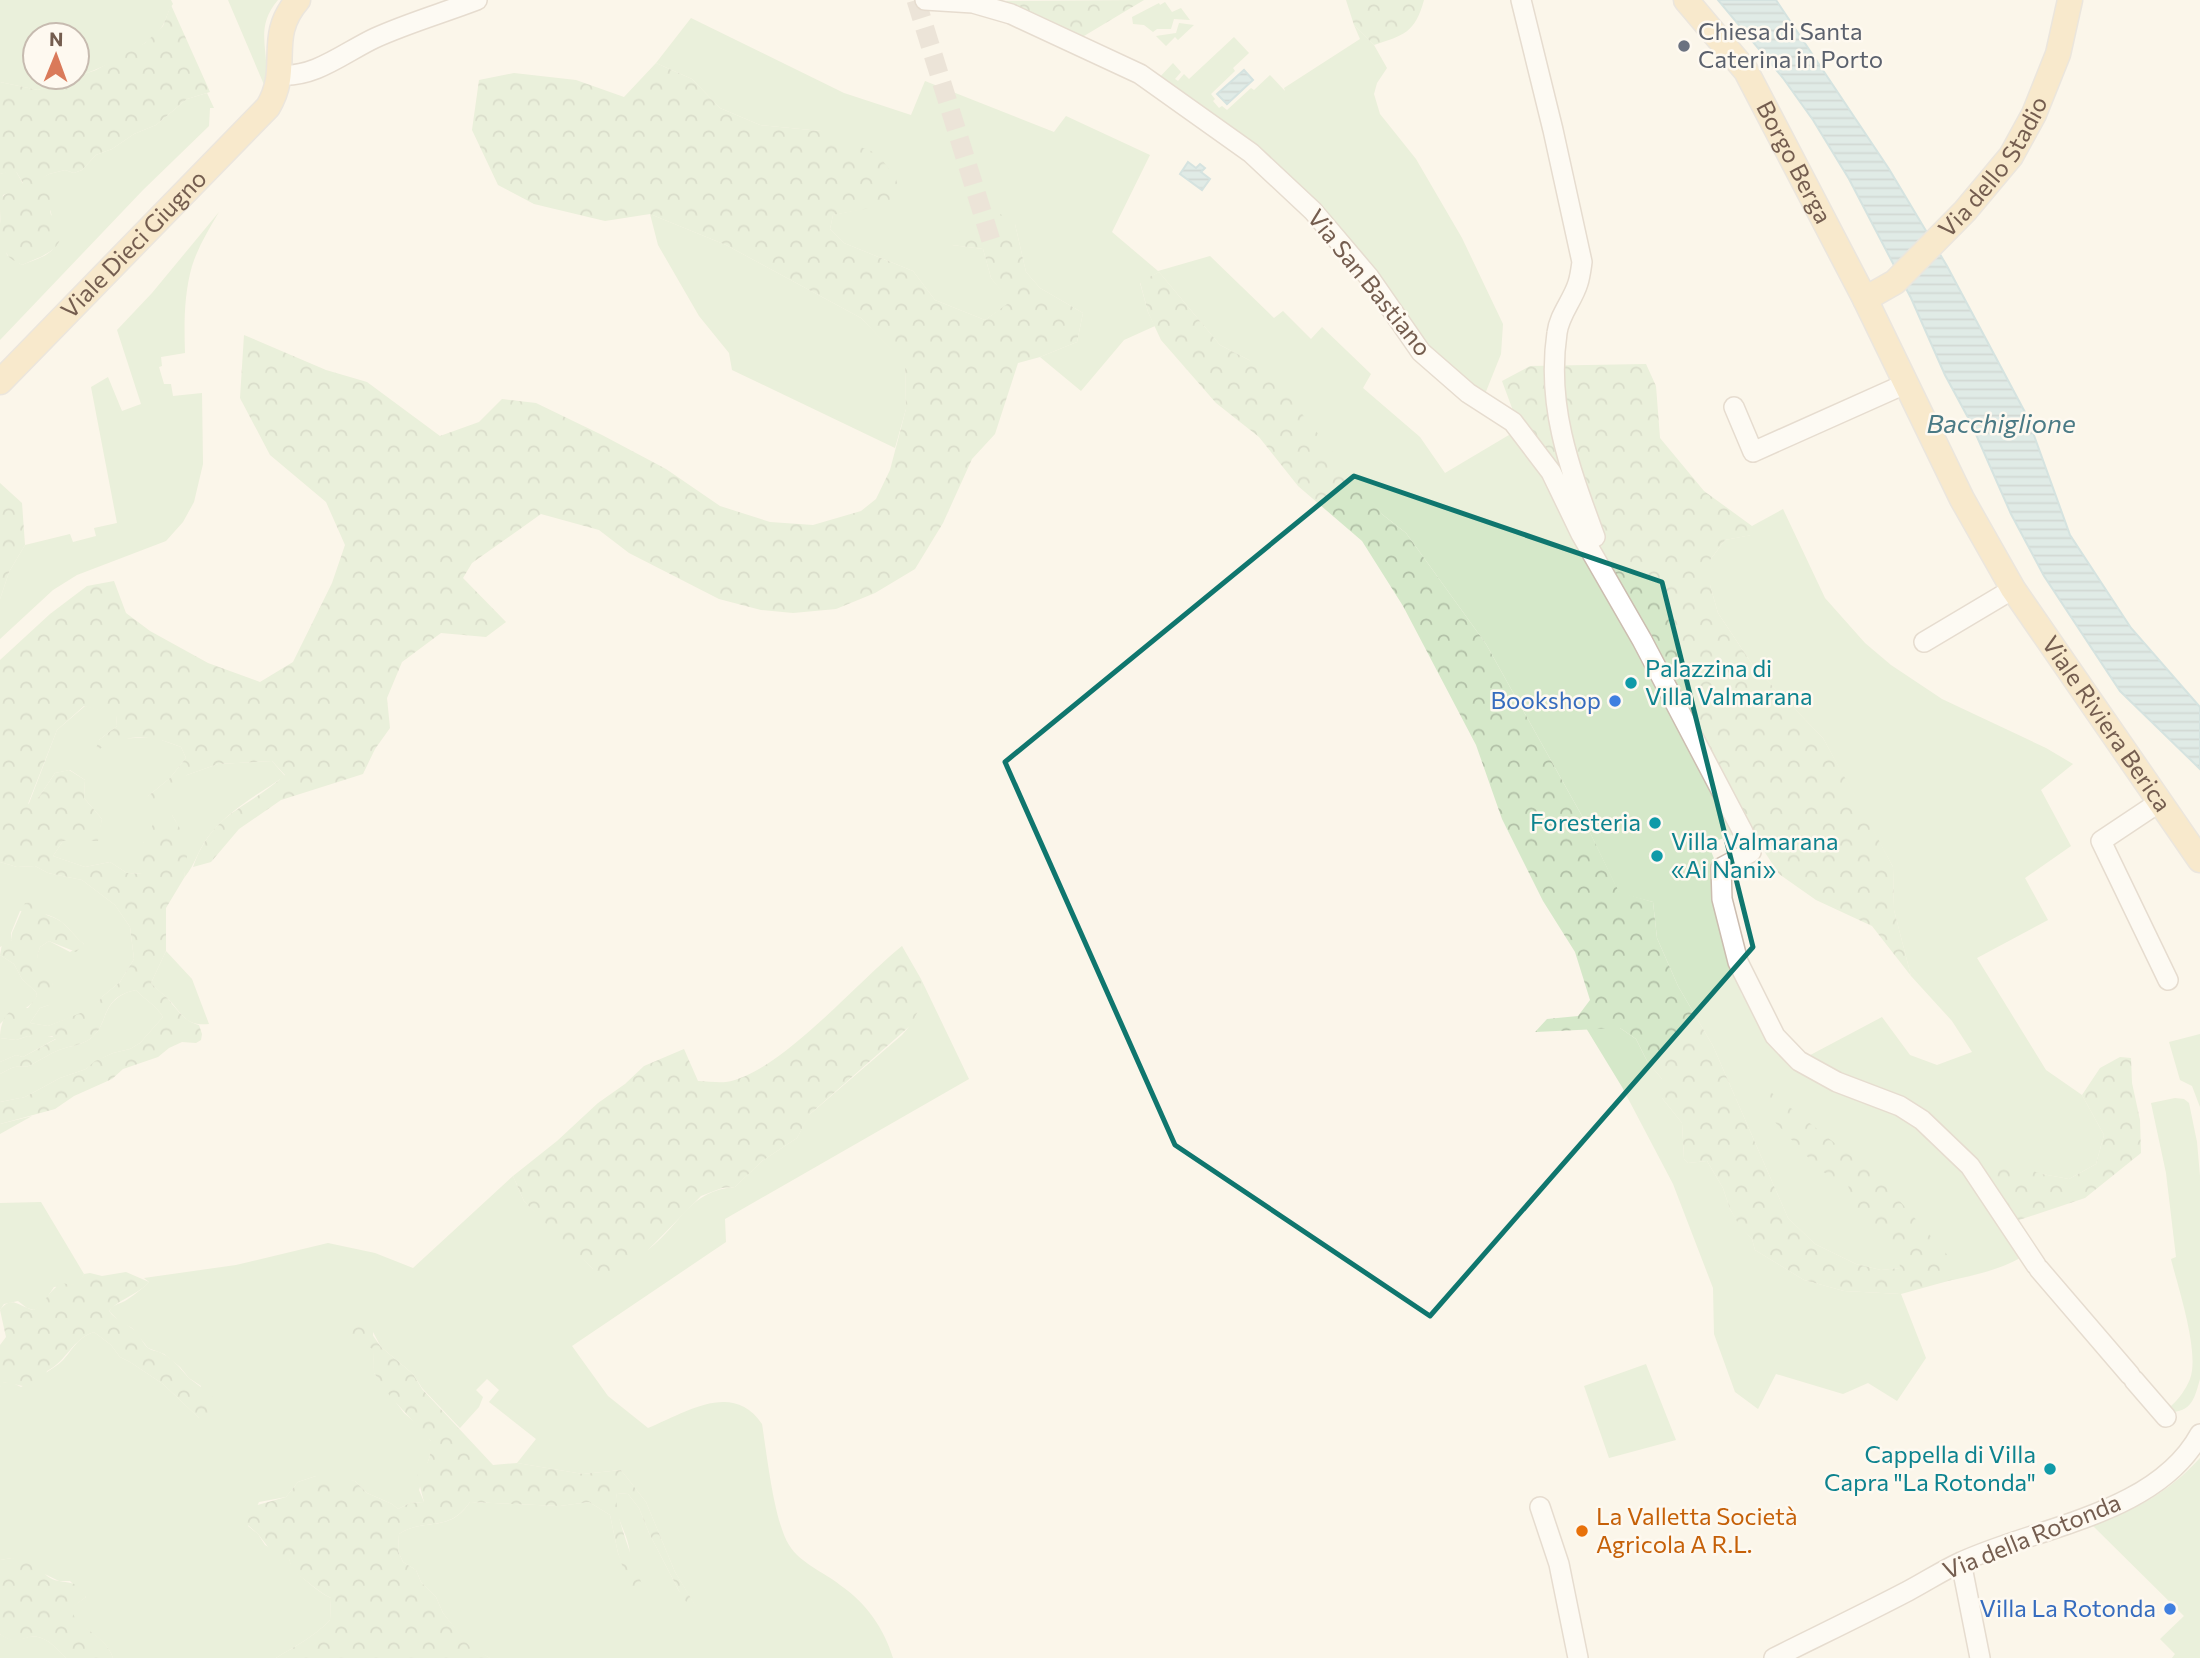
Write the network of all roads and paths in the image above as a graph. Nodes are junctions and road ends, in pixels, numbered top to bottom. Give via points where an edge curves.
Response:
1 (298, 0) edge
2 (477, 0) edge
3 (925, 0) edge
4 (1521, 0) edge
5 (1686, 0) edge
6 (2070, 0) edge
7 (280, 75) junction
8 (1865, 299) junction
9 (0, 382) edge
10 (1905, 384) junction
11 (1734, 407) dead end
12 (1601, 569) junction
13 (2013, 589) junction
14 (1924, 642) dead end
15 (2161, 801) junction
16 (2200, 860) edge
17 (2168, 980) dead end
18 (2166, 1417) dead end
19 (2200, 1434) edge
20 (1540, 1507) dead end
21 (1961, 1562) junction
22 (1578, 1658) edge
23 (1774, 1658) edge
24 (1980, 1658) edge

1 - 7 main road via 281,27
2 - 7 street via 375,38 321,67
3 - 12 street, Via San Bastiano via 993,8 1105,57 1140,74 1251,153 1340,242 1421,352 1468,393 1513,422 1527,438 1551,472
4 - 12 street via 1582,262 1557,329 1553,371 1557,418 1569,468 1596,540
5 - 8 main road, Borgo Berga via 1746,71
6 - 8 main road, Via dello Stadio via 2058,54 2011,156 1895,282
7 - 9 main road, Viale Dieci Giugno via 268,107
8 - 10 main road, Viale Riviera Berica
10 - 11 street via 1753,452
10 - 13 main road, Viale Riviera Berica
12 - 18 street, Via San Bastiano via 1751,852 1721,868 1722,898 1738,962 1775,1035 1808,1066 1922,1120 1970,1166 2037,1267
13 - 14 street
13 - 15 main road, Viale Riviera Berica
15 - 16 main road, Viale Riviera Berica
15 - 17 street via 2101,841
19 - 21 street, Via della Rotonda via 2176,1466 2141,1492
20 - 22 street via 1559,1563
21 - 23 street, Via della Rotonda via 1930,1572
21 - 24 street

